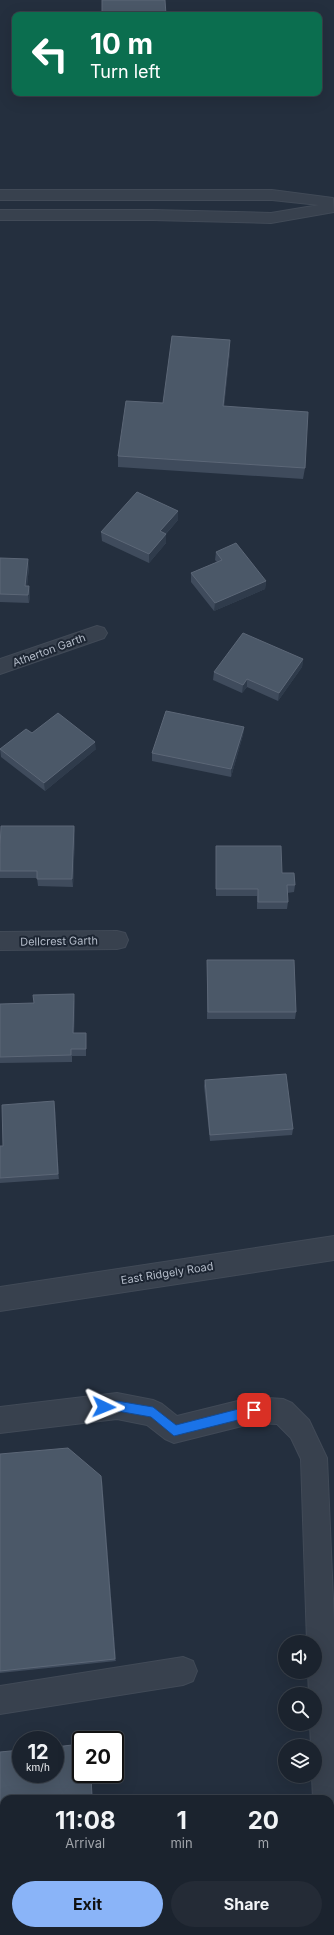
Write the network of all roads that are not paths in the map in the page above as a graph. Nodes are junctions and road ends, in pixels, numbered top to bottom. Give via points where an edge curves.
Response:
1 (0, 195) edge
2 (334, 202) edge
3 (334, 208) edge
4 (0, 215) edge
5 (97, 633) dead end
6 (0, 667) edge
7 (117, 940) dead end
8 (0, 941) edge
9 (334, 1248) edge
10 (0, 1299) edge
11 (0, 1420) edge
12 (183, 1671) dead end
13 (0, 1700) edge
14 (327, 1795) edge

1 - 2 street via 272,195
3 - 4 street via 271,218
5 - 6 street, Atherton Garth
7 - 8 street, Dellcrest Garth
9 - 10 street, East Ridgely Road
11 - 14 street via 117,1406 153,1413 174,1430 254,1410 283,1412 300,1430 314,1458
12 - 13 street

